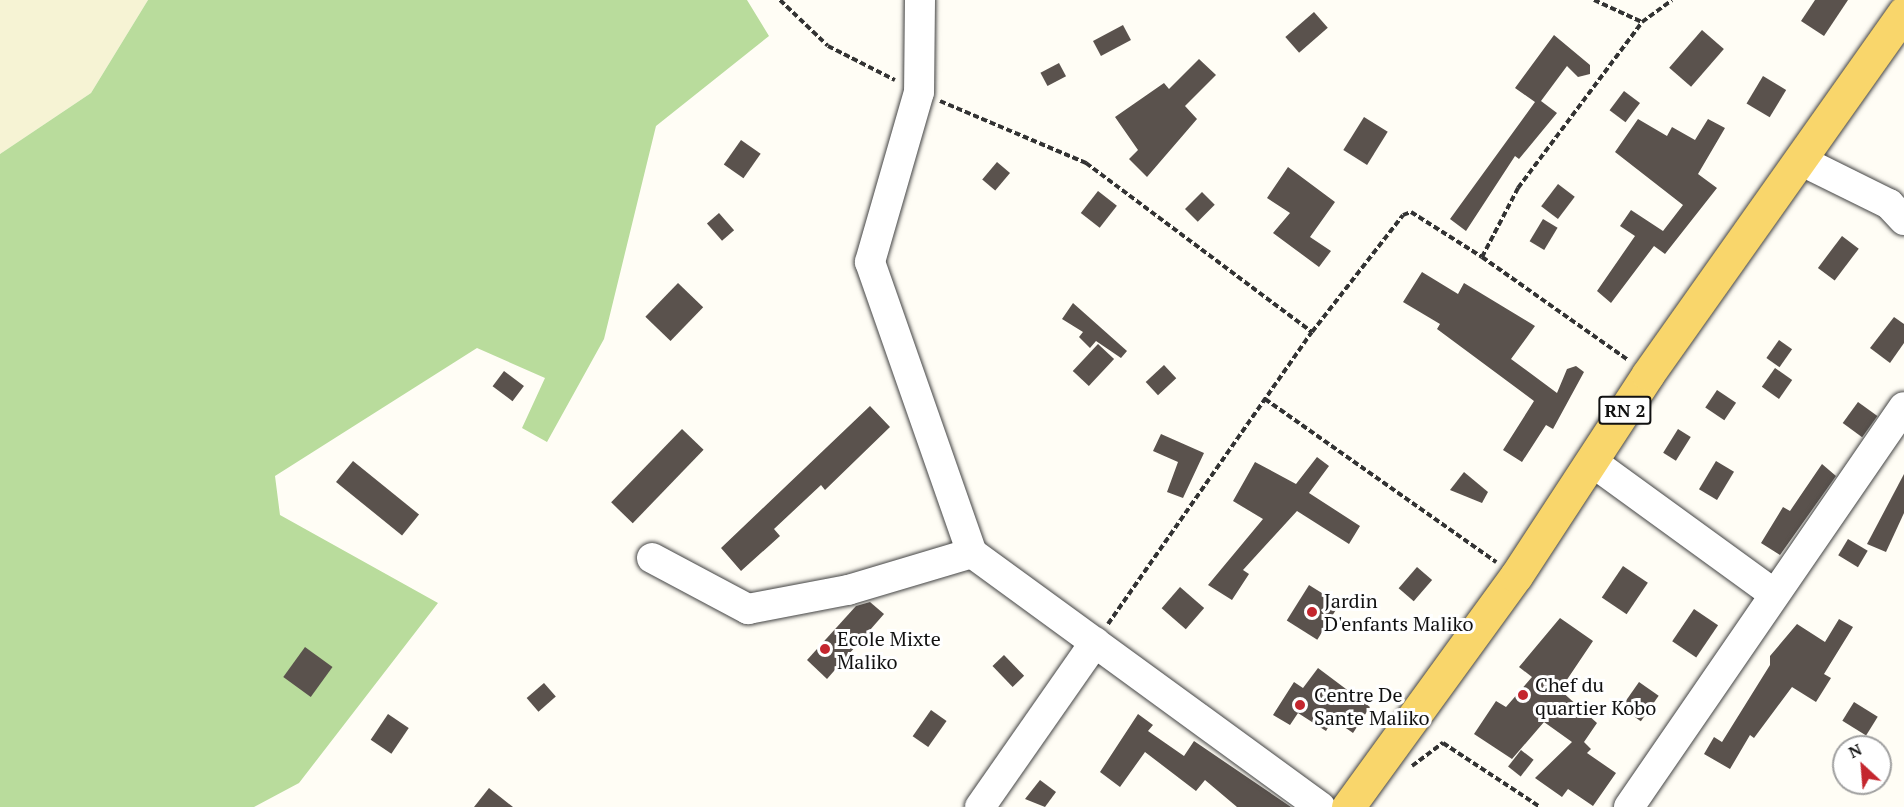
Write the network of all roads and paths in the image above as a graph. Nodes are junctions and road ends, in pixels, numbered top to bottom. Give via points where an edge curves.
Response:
1 (780, 0) edge
2 (920, 0) edge
3 (1594, 0) edge
4 (1672, 0) edge
5 (1904, 14) edge
6 (1642, 22) junction
7 (919, 92) junction
8 (1804, 162) junction
9 (1904, 220) edge
10 (1482, 257) junction
11 (1311, 332) junction
12 (1648, 374) junction
13 (1265, 399) junction
14 (1904, 407) edge
15 (1591, 461) junction
16 (972, 553) junction
17 (652, 558) dead end
18 (1516, 576) junction
19 (1773, 593) junction
20 (1095, 642) junction
21 (1405, 771) dead end
22 (980, 807) edge
23 (1320, 807) edge
24 (1348, 807) edge
25 (1540, 807) edge
26 (1629, 807) edge

1 - 7 path via 828,46
2 - 7 street
3 - 6 path
4 - 6 path
5 - 8 main road, RN 2
6 - 10 path via 1518,188
7 - 11 path via 1086,162
7 - 16 street via 870,262
8 - 9 street via 1889,204
8 - 12 main road, RN 2
10 - 11 path via 1411,212 1403,215
10 - 12 path
11 - 13 path
12 - 15 main road, RN 2
13 - 18 path
13 - 20 path
14 - 19 street
15 - 18 main road, RN 2
15 - 19 street
16 - 17 street via 848,590 748,609
16 - 20 street
18 - 24 main road, RN 2
19 - 26 street
20 - 22 street
20 - 23 street
21 - 25 path via 1443,743

